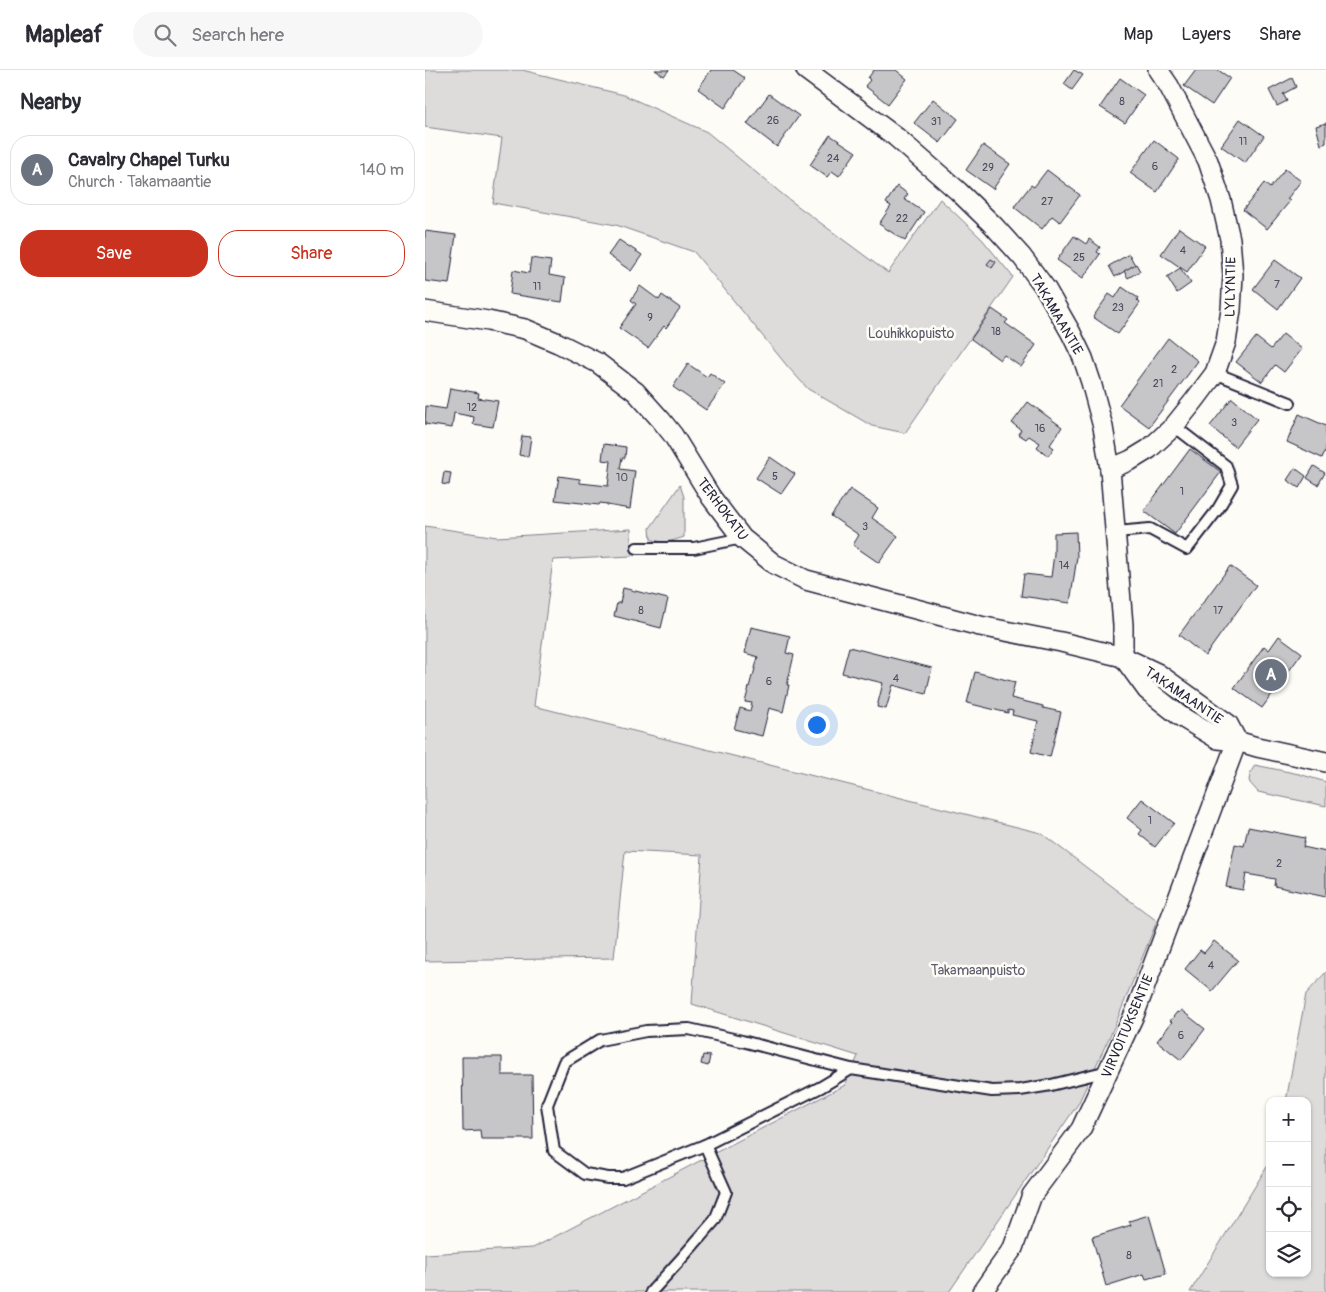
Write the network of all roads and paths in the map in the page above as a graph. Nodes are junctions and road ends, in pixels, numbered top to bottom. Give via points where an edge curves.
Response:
1 (806, 70) edge
2 (1158, 70) edge
3 (425, 310) edge
4 (1215, 373) junction
5 (1290, 403) dead end
6 (1174, 426) junction
7 (1110, 469) junction
8 (1116, 532) junction
9 (742, 538) junction
10 (637, 548) dead end
11 (1123, 657) junction
12 (1237, 741) junction
13 (1326, 762) edge
14 (851, 1069) junction
15 (1108, 1071) junction
16 (705, 1145) junction
17 (651, 1292) edge
18 (982, 1292) edge

1 - 7 street, TAKAMAANTIE via 896,137 951,185 993,225 1046,289 1083,358 1103,427
2 - 4 street, LYLYNTIE via 1208,161 1230,239 1233,274 1231,310 1226,342
3 - 9 street, TERHOKATU via 525,329 598,363 635,392 661,420
4 - 5 lane
4 - 6 street, LYLYNTIE
6 - 7 street, LYLYNTIE via 1149,449
6 - 8 lane via 1226,466 1232,485 1187,549 1149,529
7 - 8 street, TAKAMAANTIE
8 - 11 street, TAKAMAANTIE
9 - 10 lane via 694,548
9 - 11 street, TERHOKATU via 774,564 807,580 980,626
11 - 12 street, TAKAMAANTIE via 1157,674 1228,724
12 - 13 street
12 - 15 street, VIRVOITUKSENTIE via 1135,1012
14 - 15 lane via 992,1091 1051,1085
14 - 16 lane
14 - 16 lane via 689,1029 646,1031 600,1040 564,1062 547,1105 555,1150 585,1174 623,1178
15 - 18 street, VIRVOITUKSENTIE via 1081,1129 1032,1195 1013,1248
16 - 17 lane via 726,1192 715,1220

